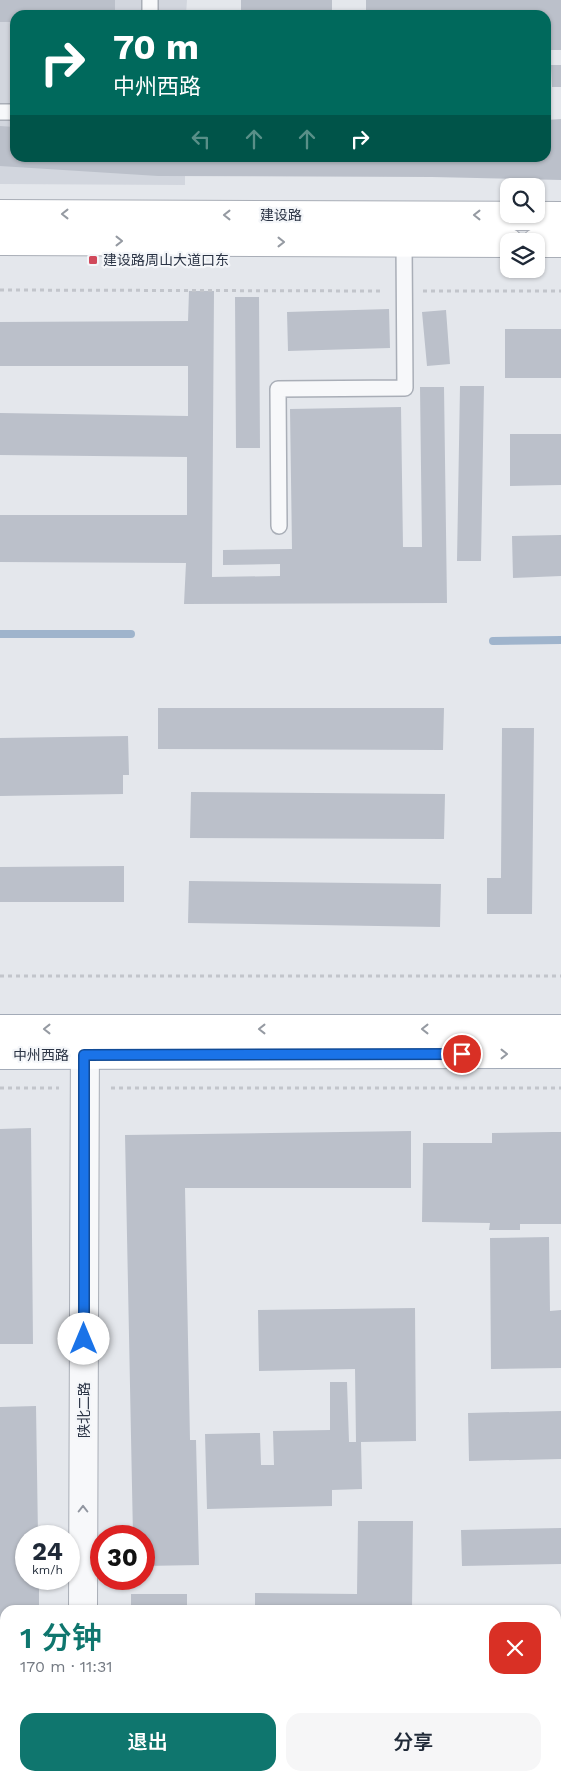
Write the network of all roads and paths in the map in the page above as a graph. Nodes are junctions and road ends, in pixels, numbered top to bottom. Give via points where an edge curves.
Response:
1 (0, 214) edge
2 (561, 216) edge
3 (0, 241) edge
4 (404, 242) junction
5 (500, 243) edge
6 (545, 243) edge
7 (561, 243) edge
8 (0, 290) edge
9 (405, 291) junction
10 (561, 291) edge
11 (279, 526) dead end
12 (0, 976) edge
13 (561, 976) edge
14 (0, 1029) edge
15 (561, 1029) edge
16 (85, 1042) junction
17 (561, 1054) edge
18 (0, 1055) edge
19 (0, 1088) edge
20 (84, 1088) junction
21 (561, 1088) edge
22 (83, 1605) edge

2 -> 1 main road, 建设路
3 -> 4 main road, 建设路
4 - 5 main road, 建设路
4 - 9 lane
6 - 7 main road
8 - 9 path
9 - 10 path
9 - 11 lane via 405,388 278,389
12 - 13 path
16 -> 14 main road, 中州西路
15 -> 16 main road, 中州西路
16 -> 17 main road, 中州西路
16 - 18 main road, 中州西路
16 - 20 street, 陕北二路
19 - 20 path
20 - 21 path
22 -> 20 street, 陕北二路

